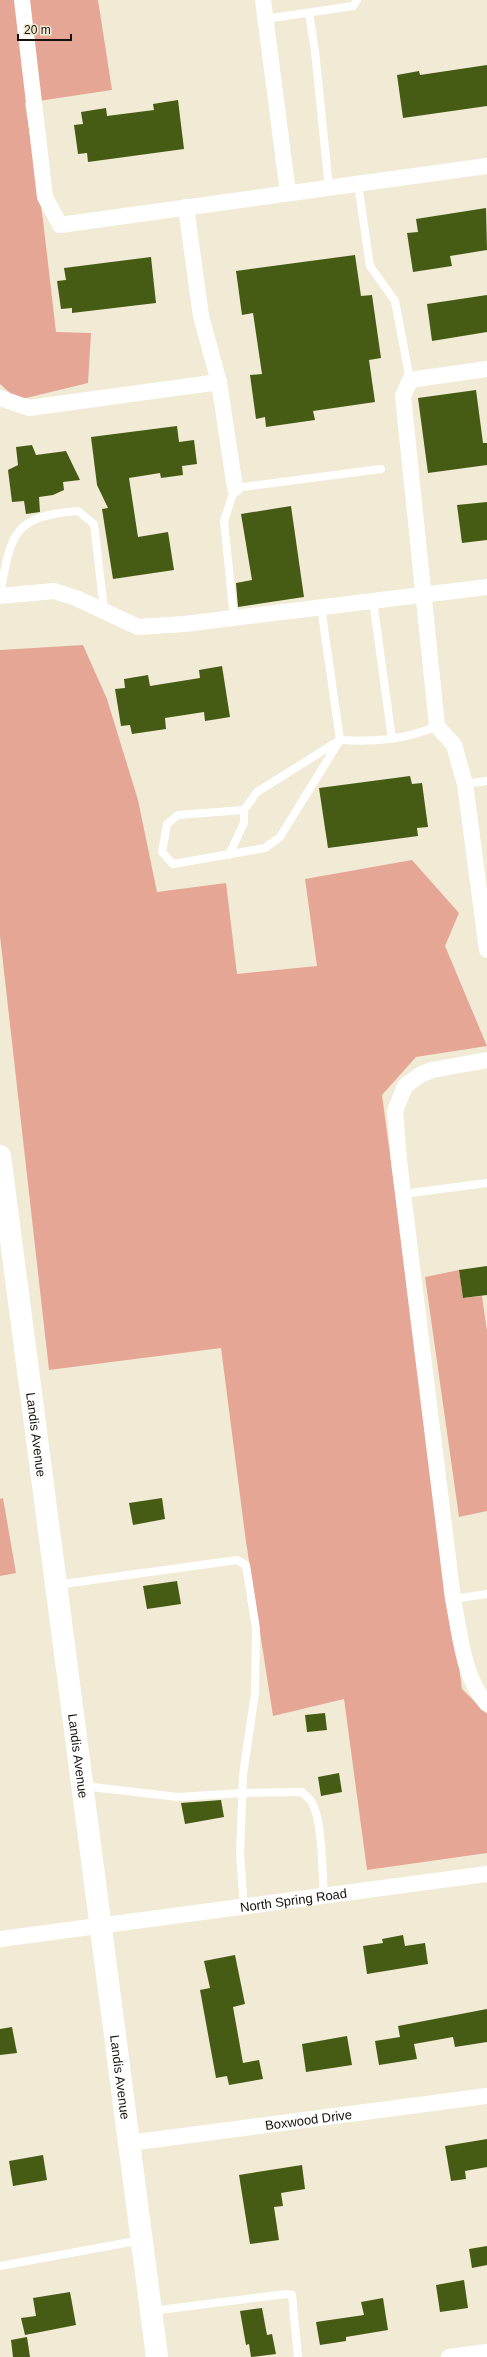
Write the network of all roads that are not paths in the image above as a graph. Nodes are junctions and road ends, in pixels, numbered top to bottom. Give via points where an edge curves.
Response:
1 (22, 0) edge
2 (263, 0) edge
3 (357, 0) edge
4 (309, 13) junction
5 (265, 19) junction
6 (487, 166) edge
7 (358, 184) junction
8 (329, 188) junction
9 (288, 193) junction
10 (186, 207) junction
11 (487, 369) edge
12 (410, 380) junction
13 (219, 382) junction
14 (0, 398) edge
15 (382, 468) dead end
16 (235, 488) junction
17 (487, 587) edge
18 (0, 595) edge
19 (423, 595) junction
20 (373, 601) junction
21 (321, 607) junction
22 (104, 610) junction
23 (234, 618) junction
24 (437, 726) junction
25 (340, 740) junction
26 (392, 740) junction
27 (487, 781) edge
28 (465, 784) junction
29 (244, 810) junction
30 (230, 855) junction
31 (487, 950) edge
32 (487, 1060) edge
33 (0, 1156) edge
34 (487, 1183) edge
35 (403, 1194) junction
36 (56, 1586) junction
37 (487, 1594) edge
38 (453, 1599) junction
39 (487, 1704) edge
40 (82, 1786) junction
41 (242, 1793) junction
42 (487, 1874) edge
43 (324, 1896) junction
44 (244, 1907) junction
45 (100, 1926) junction
46 (0, 1939) edge
47 (487, 2096) edge
48 (129, 2143) junction
49 (142, 2239) junction
50 (0, 2266) edge
51 (151, 2311) junction
52 (487, 2352) edge
53 (157, 2357) edge
54 (298, 2357) edge
55 (449, 2357) edge

1 - 10 street via 45,197 60,225
2 - 5 street
3 - 4 lane via 353,6
4 - 5 lane
4 - 8 lane
5 - 9 street
6 - 7 street
7 - 8 street
7 - 12 lane via 370,266 395,301
8 - 9 street
9 - 10 street
10 - 13 street via 201,316
11 - 12 street
12 - 19 street via 403,396
13 - 14 street via 29,408
13 - 16 street
15 - 16 lane
16 - 23 lane via 224,521
17 - 19 street
18 - 22 street via 54,591
18 - 22 lane via 14,536 30,522 54,513 78,511 94,524
19 - 20 street
19 - 24 street
20 - 21 street
20 - 26 lane
21 - 23 street
21 - 25 lane
22 - 23 street via 138,627
24 - 26 lane via 419,734
24 - 28 street via 454,745
25 - 26 lane
25 - 29 lane via 257,792
25 - 30 lane via 280,837 265,848
27 - 28 lane
28 - 31 street
29 - 30 lane via 244,823
29 - 30 lane via 178,815 168,824 162,852 173,864
32 - 35 street via 432,1070 405,1086 395,1111
33 - 36 main road, Landis Avenue
34 - 35 lane
35 - 38 street
36 - 40 main road, Landis Avenue
36 - 41 lane via 236,1560 246,1565 254,1603 256,1637 254,1693
37 - 38 lane
38 - 39 street via 469,1670 475,1687
40 - 41 lane via 178,1797
40 - 45 main road, Landis Avenue
41 - 43 lane via 302,1792 311,1800 319,1829
41 - 44 lane via 240,1855
42 - 43 street, North Spring Road
43 - 44 street, North Spring Road
44 - 45 street, North Spring Road
45 - 46 street, North Spring Road
45 - 48 main road, Landis Avenue
47 - 48 street, Boxwood Drive
48 - 49 main road, Landis Avenue
49 - 50 lane
49 - 51 main road, Landis Avenue
51 - 53 main road, Landis Avenue
51 - 54 lane via 286,2294 292,2296
52 - 55 street

